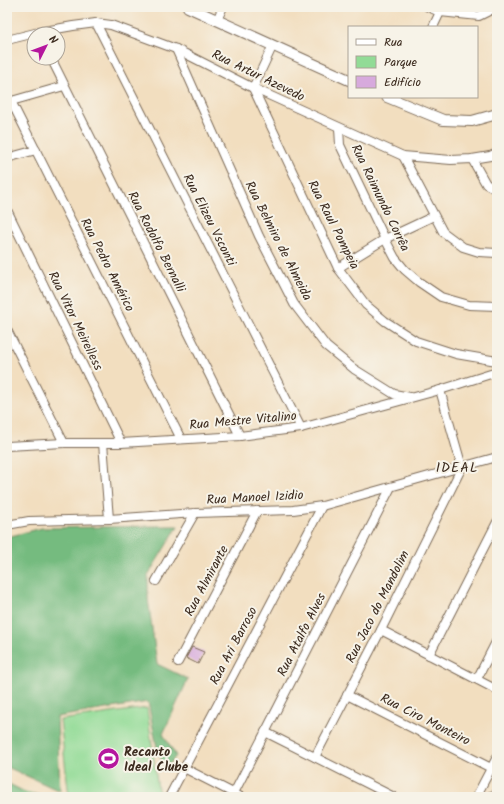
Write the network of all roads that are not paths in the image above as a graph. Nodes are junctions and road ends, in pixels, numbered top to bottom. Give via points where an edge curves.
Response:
1 (188, 7) edge
2 (223, 7) edge
3 (428, 7) edge
4 (497, 7) edge
5 (441, 9) edge
6 (217, 20) junction
7 (96, 23) junction
8 (432, 26) edge
9 (66, 28) edge
10 (26, 36) edge
11 (7, 40) edge
12 (272, 47) junction
13 (176, 49) junction
14 (55, 66) edge
15 (348, 80) edge
16 (254, 85) junction
17 (64, 86) junction
18 (398, 99) edge
19 (9, 102) edge
20 (497, 114) edge
21 (339, 128) junction
22 (36, 150) junction
23 (497, 153) edge
24 (403, 156) junction
25 (7, 158) edge
26 (472, 159) junction
27 (497, 190) edge
28 (7, 210) edge
29 (434, 216) junction
30 (385, 239) junction
31 (497, 253) edge
32 (338, 268) junction
33 (497, 306) edge
34 (7, 330) edge
35 (497, 361) edge
36 (497, 372) edge
37 (440, 390) junction
38 (412, 397) junction
39 (301, 428) junction
40 (240, 436) junction
41 (181, 439) junction
42 (64, 443) junction
43 (103, 443) junction
44 (121, 443) junction
45 (7, 446) edge
46 (497, 457) edge
47 (462, 467) junction
48 (391, 487) junction
49 (322, 506) junction
50 (257, 511) junction
51 (195, 513) junction
52 (109, 519) junction
53 (497, 522) edge
54 (7, 525) edge
55 (497, 536) edge
56 (485, 546) junction
57 (156, 580) dead end
58 (381, 630) junction
59 (497, 640) edge
60 (429, 655) junction
61 (178, 662) dead end
62 (477, 679) junction
63 (497, 690) edge
64 (347, 695) junction
65 (265, 732) junction
66 (315, 757) junction
67 (497, 757) edge
68 (184, 768) junction
69 (491, 768) junction
70 (497, 794) edge
71 (237, 795) edge
72 (169, 797) edge
73 (394, 797) edge
74 (476, 797) edge
75 (488, 797) edge

1 - 6 main road
2 - 6 street
3 - 5 street
4 - 5 street via 479,16
5 - 8 street
6 - 12 main road
7 - 9 street, Rua Artur Azevedo
7 - 13 street, Rua Artur Azevedo via 121,28
7 - 39 street, Rua Elizeu Vsconti
10 - 11 street, Rua Artur Azevedo
12 - 15 main road
12 - 16 street
13 - 16 street, Rua Artur Azevedo
13 - 38 street, Rua Belmiro de Almeida via 259,236 294,304 326,346 354,369 394,394
14 - 17 street, Rua Rodolfo Bernalli
16 - 21 street, Rua Artur Azevedo
16 - 32 street, Rua Raul Pompeia
17 - 19 street
17 - 40 street, Rua Rodolfo Bernalli
18 - 20 main road via 443,120 472,121
19 - 22 street, Rua Pedro Américo
21 - 24 street, Rua Artur Azevedo
21 - 30 street, Rua Raimundo Corrêa via 340,145
22 - 25 street
22 - 41 street, Rua Pedro Américo
23 - 26 street, Rua Artur Azevedo
24 - 26 street, Rua Artur Azevedo
24 - 29 street
26 - 27 street via 486,184
28 - 44 street, Rua Vitor Meirelless
29 - 30 street
29 - 31 street via 443,232 463,247 479,252
30 - 32 street
30 - 33 street, Rua Raimundo Corrêa via 405,270 441,297 468,305
32 - 35 street, Rua Raul Pompeia via 366,305 385,321 416,340 456,354
34 - 42 street
36 - 37 street, Rua Mestre Vitalino
37 - 38 street, Rua Mestre Vitalino
37 - 47 street
38 - 39 street, Rua Mestre Vitalino
39 - 40 street, Rua Mestre Vitalino
40 - 41 street, Rua Mestre Vitalino
41 - 44 street, Rua Mestre Vitalino
42 - 43 street, Rua Mestre Vitalino
42 - 45 street, Rua Mestre Vitalino
43 - 44 street, Rua Mestre Vitalino
43 - 52 street
46 - 47 street, Rua Manoel Izidio
47 - 48 street, Rua Manoel Izidio
47 - 58 street, Rua Jaco do Mandolim
48 - 49 street, Rua Manoel Izidio
48 - 65 street, Rua Atalfo Alves
49 - 50 street, Rua Manoel Izidio
49 - 68 street, Rua Ari Barroso
50 - 51 street, Rua Manoel Izidio
50 - 61 street, Rua Almirante
51 - 52 street, Rua Manoel Izidio
51 - 57 street
52 - 54 street, Rua Manoel Izidio via 29,521
53 - 56 street
55 - 56 street
56 - 60 street
58 - 60 street
58 - 64 street, Rua Jaco do Mandolim
59 - 62 street
60 - 62 street
62 - 63 street
64 - 66 street, Rua Jaco do Mandolim
64 - 69 street, Rua Ciro Monteiro
65 - 66 street
65 - 71 street, Rua Atalfo Alves
66 - 73 street
67 - 69 street
68 - 71 street
68 - 72 street, Rua Ari Barroso
69 - 74 street
70 - 75 street

